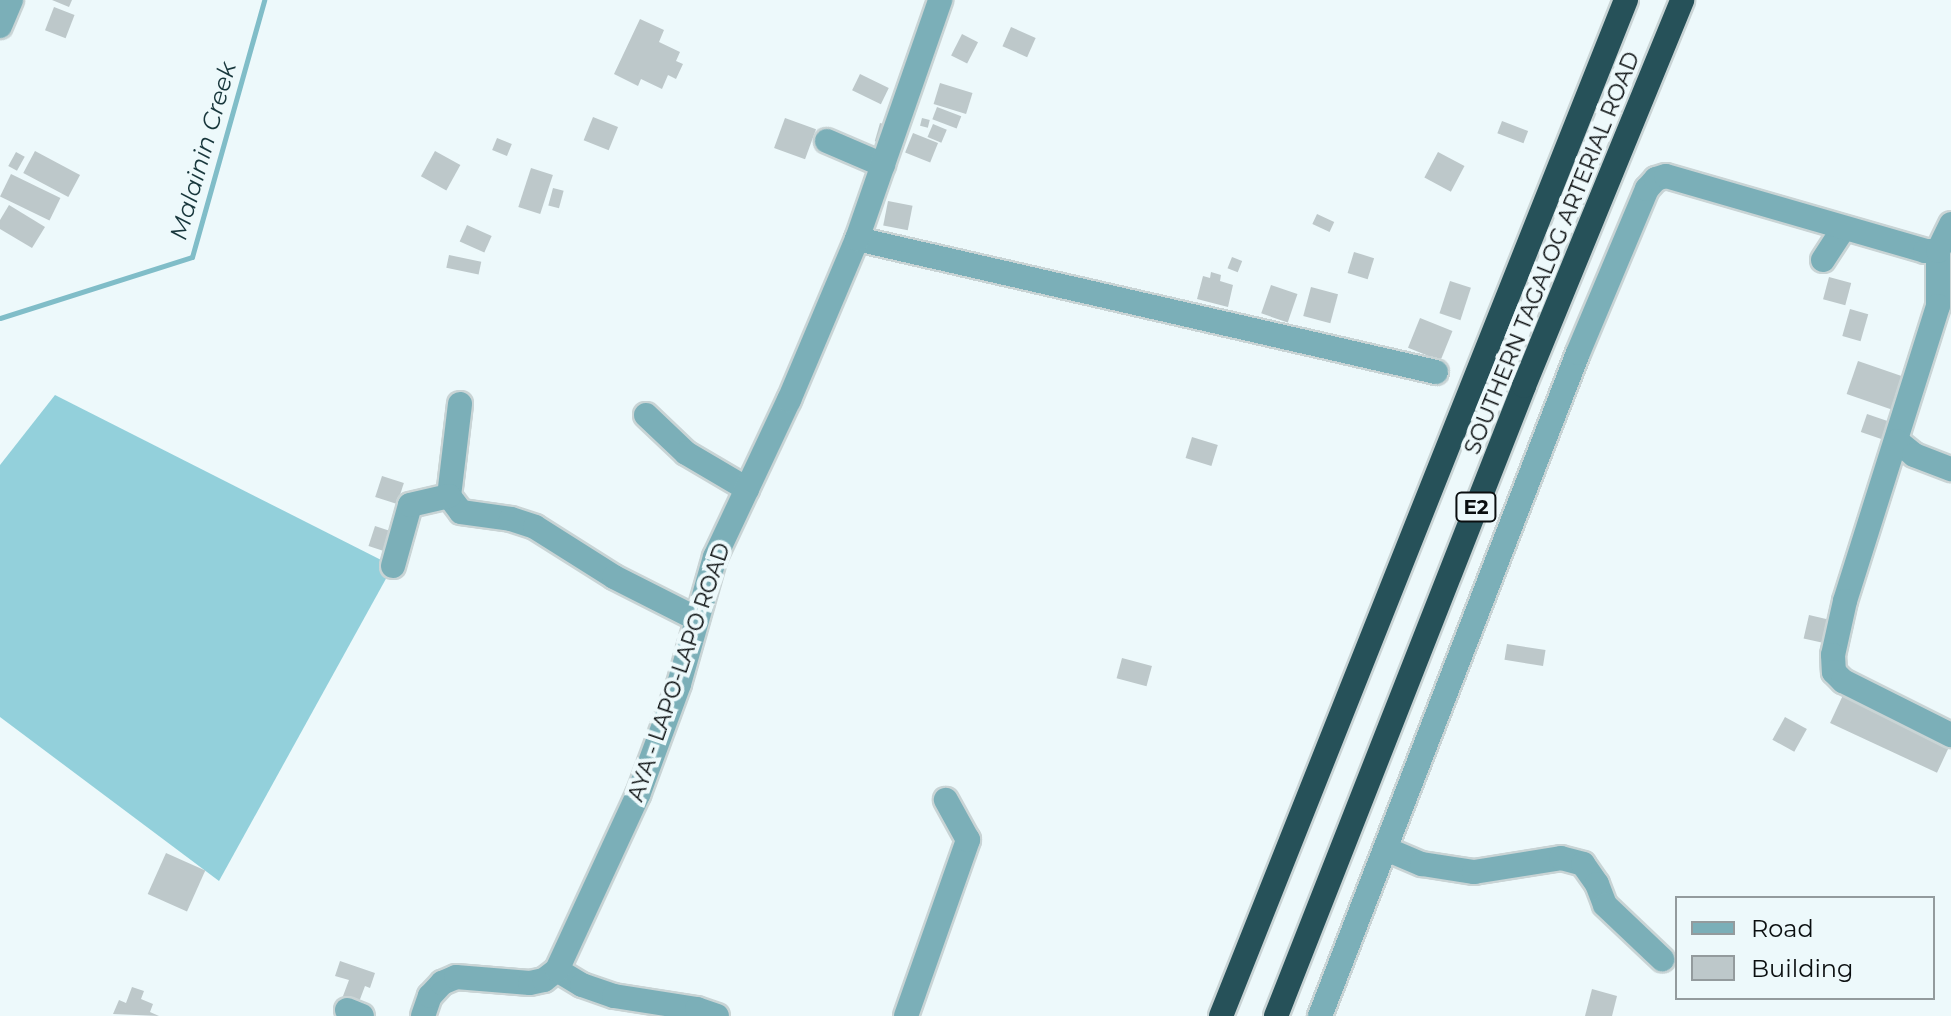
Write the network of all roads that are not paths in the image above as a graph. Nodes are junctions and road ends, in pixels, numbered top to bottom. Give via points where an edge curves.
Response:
1 (11, 0) edge
2 (940, 0) edge
3 (1626, 0) edge
4 (1682, 0) edge
5 (0, 26) edge
6 (827, 141) dead end
7 (883, 165) junction
8 (1951, 224) edge
9 (1844, 228) junction
10 (857, 239) junction
11 (1938, 251) junction
12 (1823, 260) dead end
13 (1436, 372) dead end
14 (460, 404) dead end
15 (646, 415) dead end
16 (1897, 441) junction
17 (1951, 469) edge
18 (747, 489) junction
19 (449, 496) junction
20 (393, 566) dead end
21 (697, 619) junction
22 (1951, 735) edge
23 (946, 800) dead end
24 (1386, 849) junction
25 (1662, 959) dead end
26 (557, 970) junction
27 (423, 1016) edge
28 (717, 1016) edge
29 (906, 1016) edge
30 (1221, 1016) edge
31 (1276, 1016) edge
32 (1320, 1016) edge

1 - 5 street
2 - 7 street, AYA - LAPO-LAPO ROAD
3 - 30 highway, SOUTHERN TAGALOG ARTERIAL ROAD / E2
4 - 31 highway, SOUTHERN TAGALOG ARTERIAL ROAD / E2
6 - 7 street
7 - 10 street, AYA - LAPO-LAPO ROAD
8 - 11 street
9 - 11 street
9 - 12 street
9 - 24 street via 1666,176 1647,189
10 - 13 street
10 - 18 street, AYA - LAPO-LAPO ROAD
11 - 16 street via 1938,306
14 - 19 street
15 - 18 street via 686,453
16 - 17 street via 1914,455
16 - 22 street via 1845,601 1834,672 1862,693
18 - 21 street, AYA - LAPO-LAPO ROAD via 715,557
19 - 20 street via 410,505
19 - 21 street via 470,516 535,527 614,577
21 - 26 street, AYA - LAPO-LAPO ROAD via 638,795
23 - 29 street via 968,840
24 - 25 street via 1422,864 1474,872 1561,858 1583,864 1612,913
24 - 32 street
26 - 27 street via 530,983 456,977 430,996
26 - 28 street via 614,996

